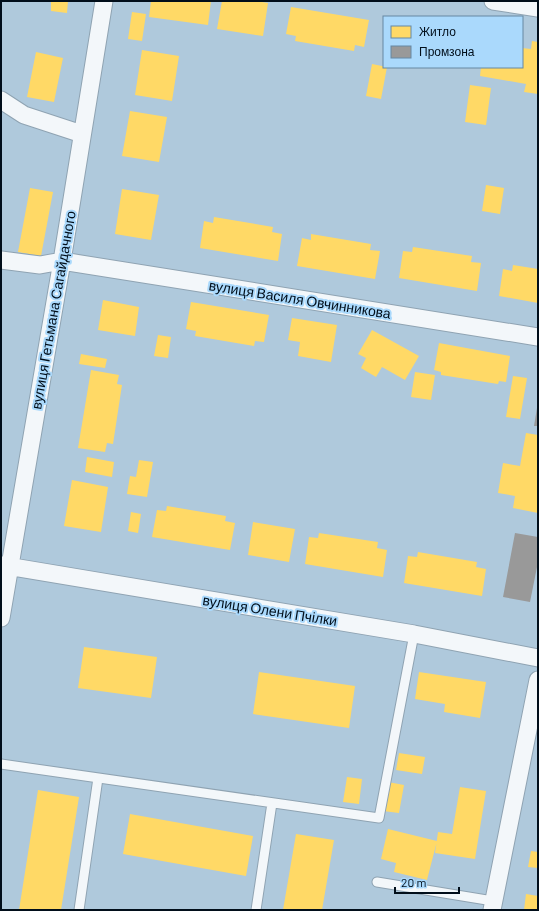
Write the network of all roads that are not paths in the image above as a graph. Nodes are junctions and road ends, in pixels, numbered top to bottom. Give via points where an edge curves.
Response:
1 (104, 1) edge
2 (493, 1) edge
3 (538, 8) edge
4 (1, 100) edge
5 (82, 134) junction
6 (1, 260) edge
7 (62, 261) junction
8 (538, 337) edge
9 (5, 566) edge
10 (1, 618) edge
11 (414, 634) junction
12 (538, 658) edge
13 (538, 680) edge
14 (1, 764) edge
15 (98, 778) junction
16 (272, 803) junction
17 (377, 882) dead end
18 (493, 906) edge
19 (79, 910) edge
20 (256, 910) edge

1 - 5 street, вулиця Гетьмана Сагайдачного
2 - 3 street
4 - 5 street via 24,115
5 - 7 street, вулиця Гетьмана Сагайдачного
6 - 7 street, вулиця Василя Овчинникова via 40,265
7 - 8 street, вулиця Василя Овчинникова
7 - 9 street, вулиця Гетьмана Сагайдачного
9 - 10 street, вулиця Гетьмана Сагайдачного
9 - 11 street, вулиця Олени Пчілки
11 - 12 street, вулиця Олени Пчілки
11 - 16 lane via 379,818
13 - 18 street
14 - 15 lane
15 - 16 lane
15 - 19 lane
16 - 20 lane
17 - 18 lane

